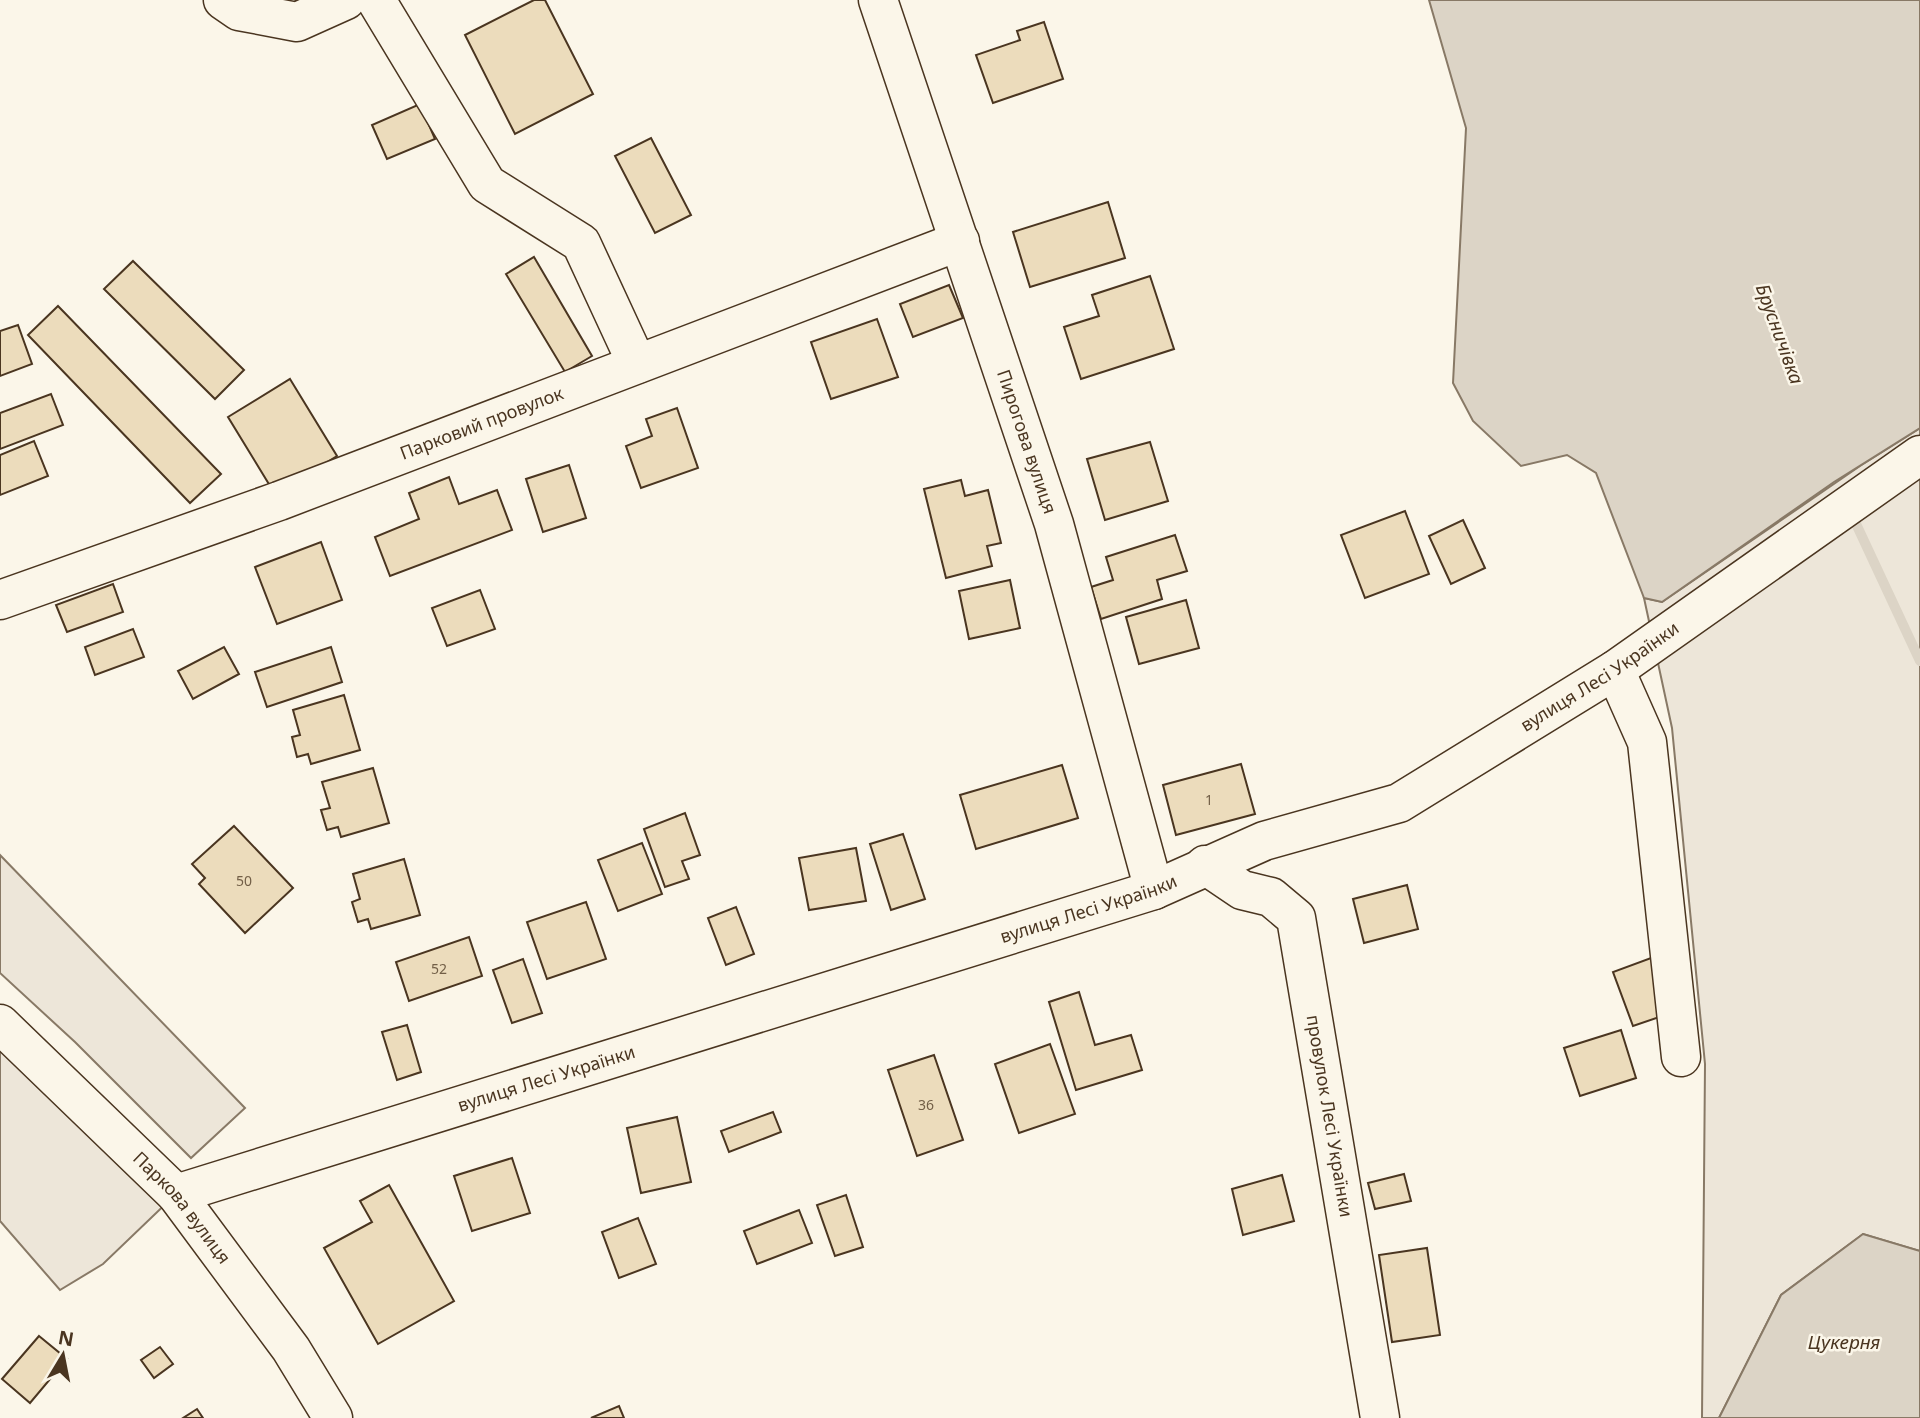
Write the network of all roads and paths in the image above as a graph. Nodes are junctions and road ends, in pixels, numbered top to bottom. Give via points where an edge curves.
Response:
1 (223, 0) edge
2 (346, 0) edge
3 (376, 0) edge
4 (878, 0) edge
5 (960, 241) junction
6 (637, 364) junction
7 (1920, 455) edge
8 (0, 600) edge
9 (1615, 670) junction
10 (1205, 865) junction
11 (1154, 890) junction
12 (0, 1024) edge
13 (1681, 1057) dead end
14 (176, 1194) junction
15 (332, 1418) edge
16 (1380, 1418) edge

1 - 2 street via 239,11 297,22
3 - 6 street via 487,184 581,243
4 - 5 street, Пирогова вулиця
5 - 6 street, Парковий провулок
5 - 11 street, Пирогова вулиця via 1054,524
6 - 8 street, Парковий провулок
7 - 9 street, вулиця Лесі Українки
9 - 10 street, вулиця Лесі Українки via 1398,803 1264,841
9 - 13 street via 1647,742
10 - 11 street, вулиця Лесі Українки
10 - 16 street, провулок Лесі Українки via 1242,890 1271,897 1296,918
11 - 14 street, вулиця Лесі Українки
12 - 14 street, Паркова вулиця
14 - 15 street, Паркова вулиця via 291,1349

